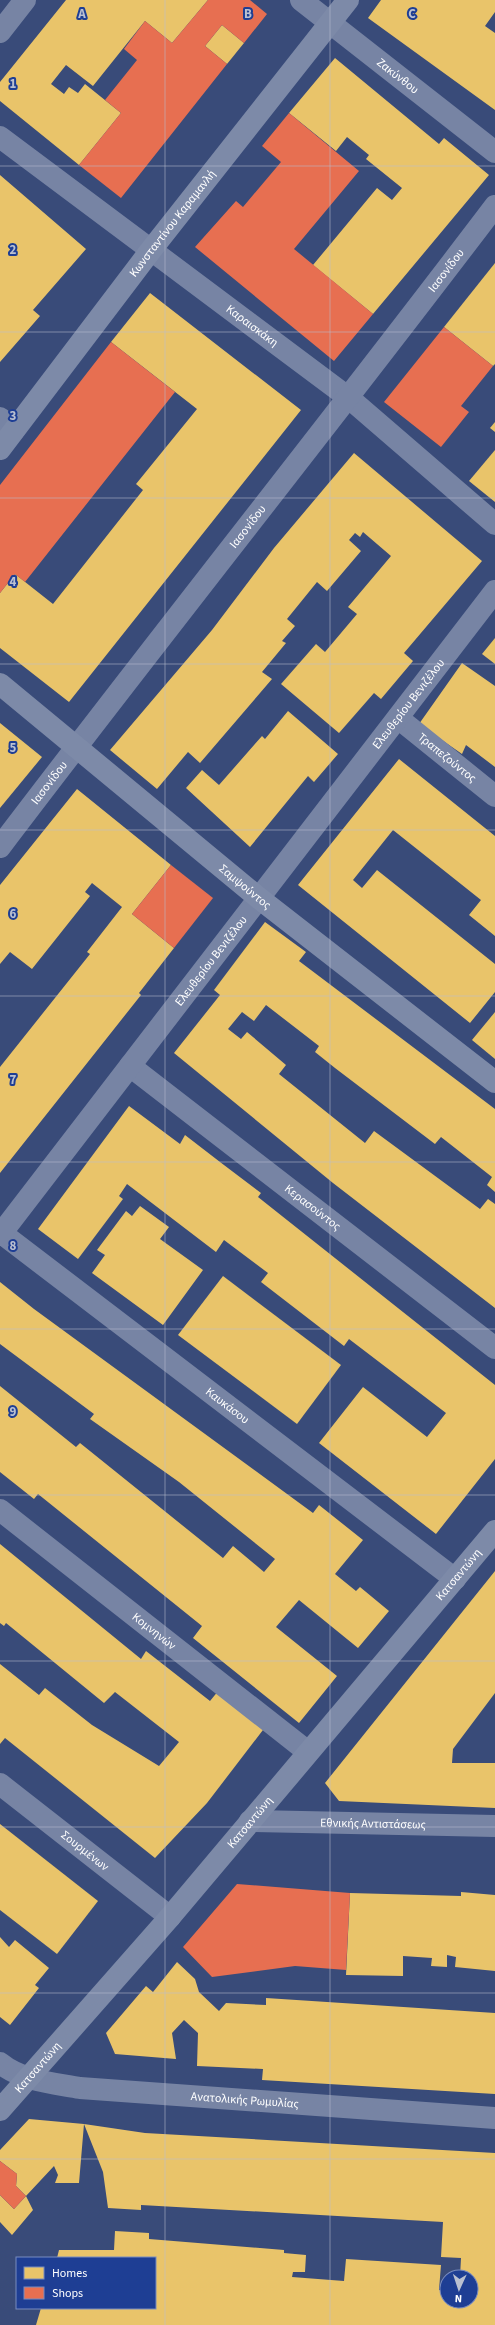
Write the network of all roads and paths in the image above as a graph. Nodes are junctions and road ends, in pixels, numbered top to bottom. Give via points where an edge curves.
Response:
1 (25, 0) edge
2 (301, 0) edge
3 (348, 0) edge
4 (330, 22) junction
5 (0, 32) edge
6 (0, 137) edge
7 (495, 152) edge
8 (495, 206) edge
9 (151, 250) junction
10 (349, 398) junction
11 (7, 424) edge
12 (0, 449) edge
13 (495, 524) edge
14 (495, 591) edge
15 (0, 684) edge
16 (398, 718) junction
17 (75, 748) junction
18 (495, 796) edge
19 (0, 847) edge
20 (260, 899) junction
21 (130, 1066) junction
22 (495, 1082) edge
23 (1, 1234) edge
24 (495, 1348) edge
25 (0, 1510) edge
26 (495, 1531) edge
27 (455, 1579) junction
28 (308, 1752) junction
29 (0, 1784) edge
30 (250, 1821) junction
31 (495, 1826) edge
32 (170, 1917) junction
33 (0, 2063) edge
34 (28, 2078) junction
35 (0, 2110) edge
36 (495, 2118) edge

1 - 5 street
2 - 4 street, Ζακύνθου
3 - 4 street, Κωνσταντίνου Καραμανλή
4 - 7 street, Ζακύνθου
4 - 9 street, Κωνσταντίνου Καραμανλή
6 - 9 street, Καραισκάκη
8 - 10 street, Ιασoνίδου
9 - 10 street, Καραισκάκη
9 - 11 street, Κωνσταντίνου Καραμανλή
10 - 13 street, Καραισκάκη
10 - 17 street, Ιασoνίδου
11 - 12 street, Κωνσταντίνου Καραμανλή
14 - 16 street, Ελευθερίου Βενιζέλου
15 - 17 street, Σαμψούντος
16 - 18 street, Τραπεζούντος
16 - 20 street, Ελευθερίου Βενιζέλου
17 - 19 street, Ιασoνίδου
17 - 20 street, Σαμψούντος
20 - 21 street, Ελευθερίου Βενιζέλου
20 - 22 street, Σαμψούντος
21 - 23 street, Ελευθερίου Βενιζέλου
21 - 24 street, Κερασούντος
23 - 27 street, Καυκάσου
25 - 28 street, Κομνηνών
26 - 27 street, Κατσαντώνη
27 - 28 street, Κατσαντώνη
28 - 30 street, Κατσαντώνη
29 - 32 street, Σουρμένων
30 - 31 street, Εθνικής Αντιστάσεως
30 - 32 street, Κατσαντώνη
32 - 34 street, Κατσαντώνη
33 - 34 street, Ανατολικής Ρωμυλίας via 8,2070
34 - 35 street, Κατσαντώνη
34 - 36 street, Ανατολικής Ρωμυλίας via 80,2088

